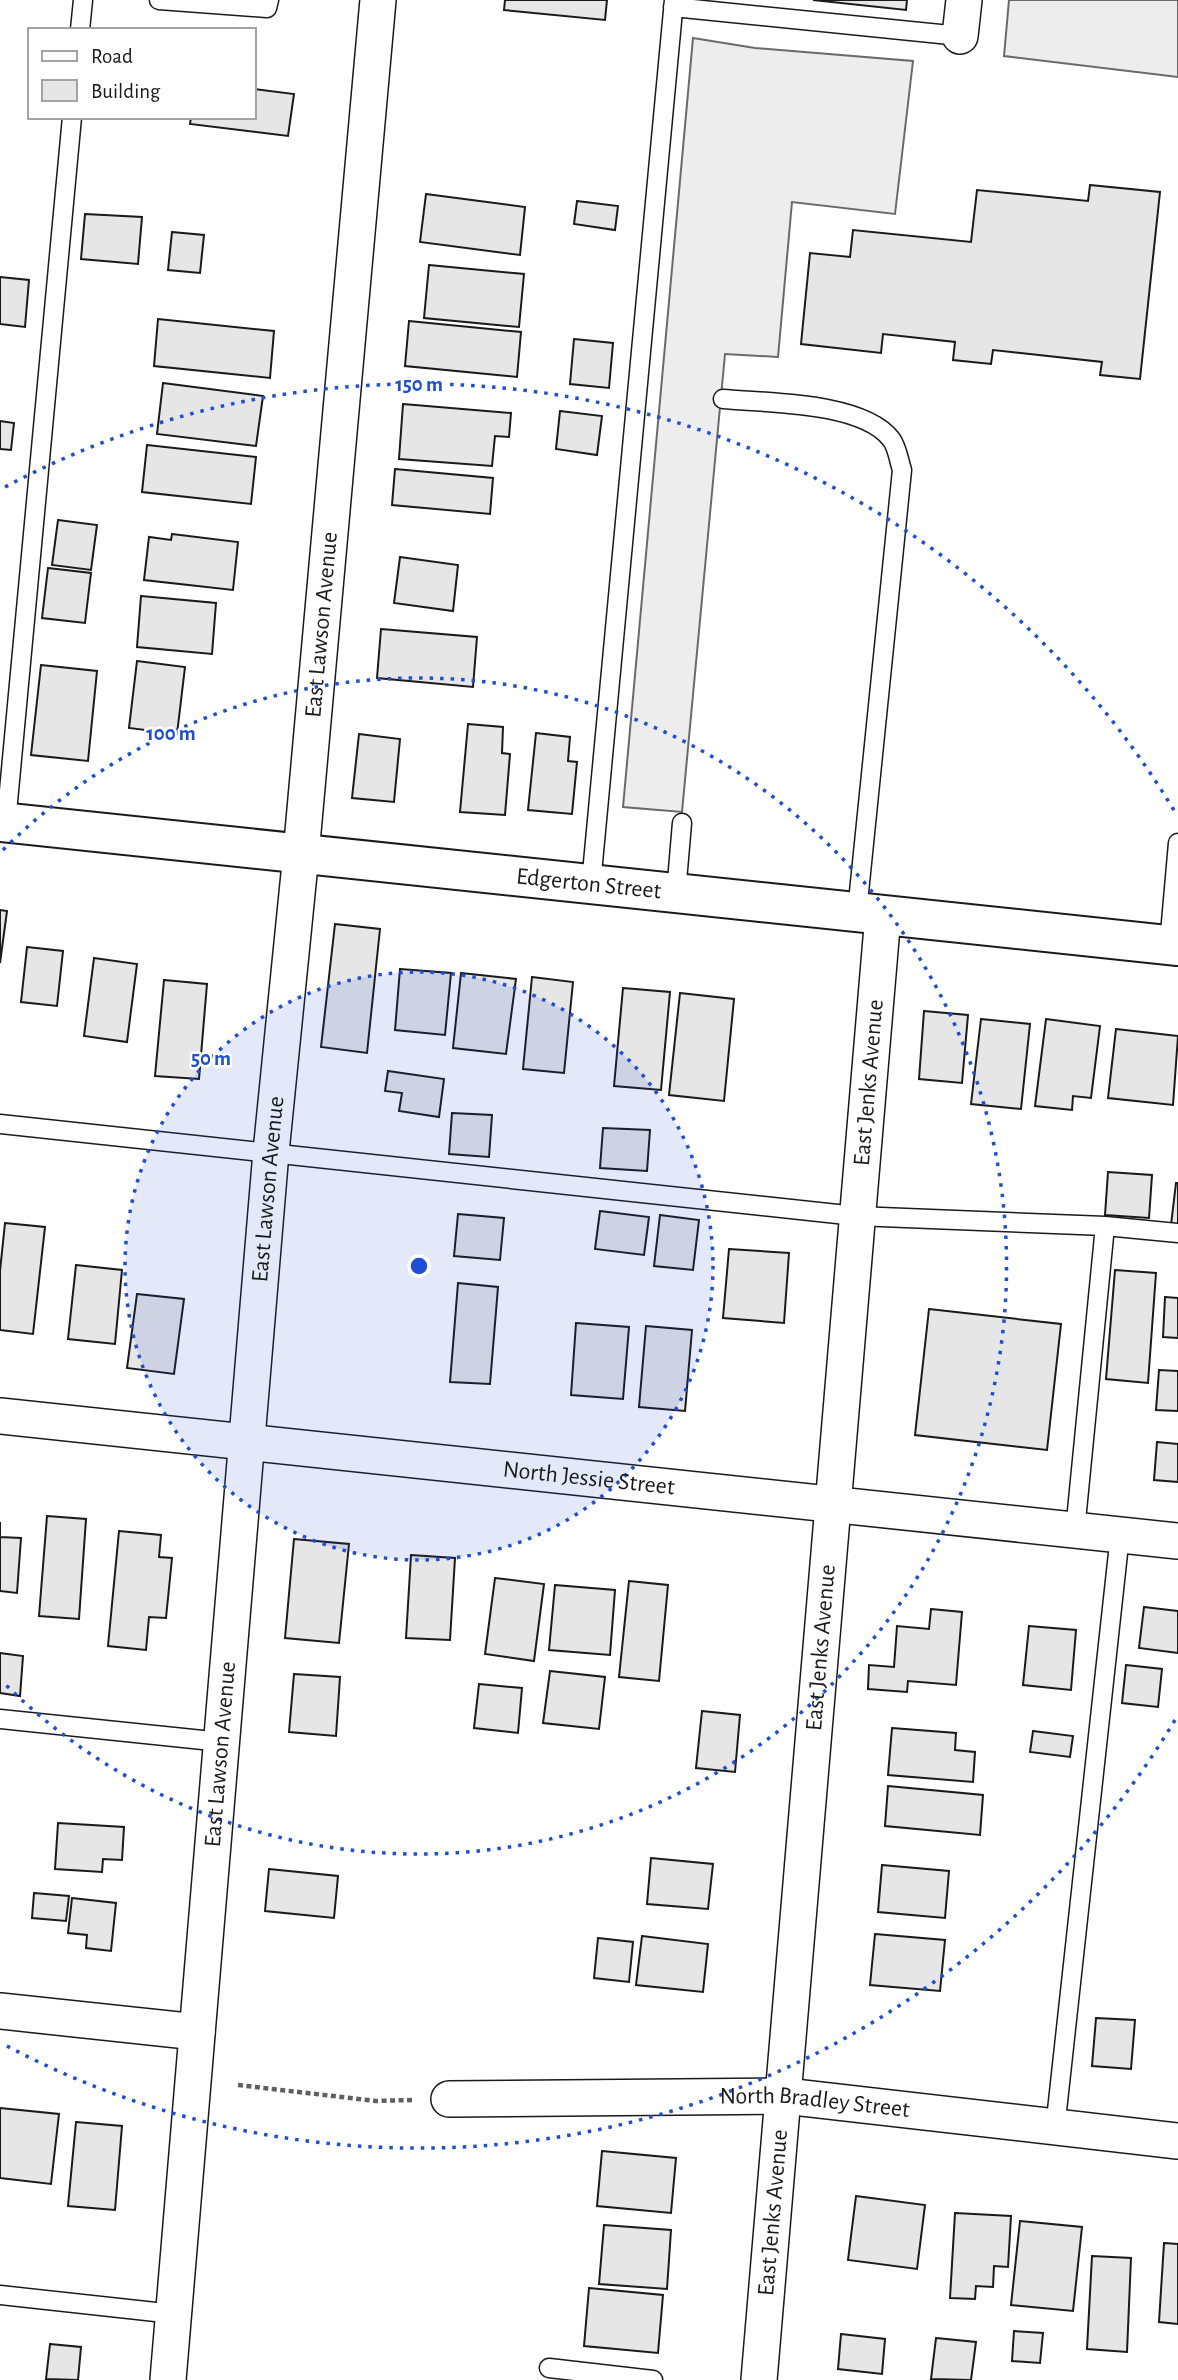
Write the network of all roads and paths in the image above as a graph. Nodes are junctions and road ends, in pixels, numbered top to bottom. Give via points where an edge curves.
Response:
1 (83, 0) edge
2 (159, 0) edge
3 (268, 0) edge
4 (378, 0) edge
5 (964, 0) edge
6 (673, 4) edge
7 (80, 28) edge
8 (960, 36) joint
9 (72, 119) edge
10 (723, 399) dead end
11 (3, 822) edge
12 (682, 823) dead end
13 (1178, 843) edge
14 (302, 854) junction
15 (591, 884) junction
16 (676, 893) junction
17 (870, 913) junction
18 (1173, 946) edge
19 (0, 1124) edge
20 (271, 1152) junction
21 (856, 1216) junction
22 (1105, 1226) junction
23 (1178, 1233) edge
24 (0, 1416) edge
25 (248, 1443) junction
26 (834, 1505) junction
27 (1075, 1531) junction
28 (1120, 1535) junction
29 (1178, 1541) edge
30 (0, 1719) edge
31 (222, 1742) junction
32 (0, 2011) edge
33 (197, 2032) junction
34 (239, 2085) dead end
35 (785, 2096) junction
36 (449, 2099) joint
37 (1055, 2129) junction
38 (1178, 2141) edge
39 (0, 2295) edge
40 (174, 2314) junction
41 (549, 2368) dead end
42 (168, 2380) edge
43 (653, 2380) edge
44 (759, 2380) edge

1 - 7 lane
2 - 3 lane via 267,8
4 - 14 street, East Lawson Avenue
5 - 8 street
6 - 8 lane
6 - 15 lane
9 - 11 lane
10 - 17 lane via 821,408 873,423 892,440 902,470
11 - 14 street, Edgerton Street
12 - 16 lane
13 - 18 lane
14 - 15 street, Edgerton Street
14 - 20 street, East Lawson Avenue
15 - 16 street, Edgerton Street
16 - 17 street, Edgerton Street
17 - 18 street, Edgerton Street
17 - 21 street, East Jenks Avenue
19 - 20 lane
20 - 21 lane
20 - 25 street, East Lawson Avenue
21 - 22 lane
21 - 26 street, East Jenks Avenue
22 - 23 lane
22 - 27 lane
24 - 25 street, North Jessie Street
25 - 26 street, North Jessie Street
25 - 31 street, East Lawson Avenue
26 - 27 street, North Jessie Street
26 - 35 street, East Jenks Avenue
27 - 28 street, North Jessie Street
28 - 29 street, North Jessie Street
28 - 37 lane
30 - 31 lane
31 - 33 street, East Lawson Avenue
32 - 33 street
33 - 40 street, East Lawson Avenue
34 - 36 path via 376,2101
35 - 36 street, North Bradley Street
35 - 37 street, North Bradley Street
35 - 44 street, East Jenks Avenue
37 - 38 street, North Bradley Street
39 - 40 lane
40 - 42 street, East Lawson Avenue
41 - 43 lane

